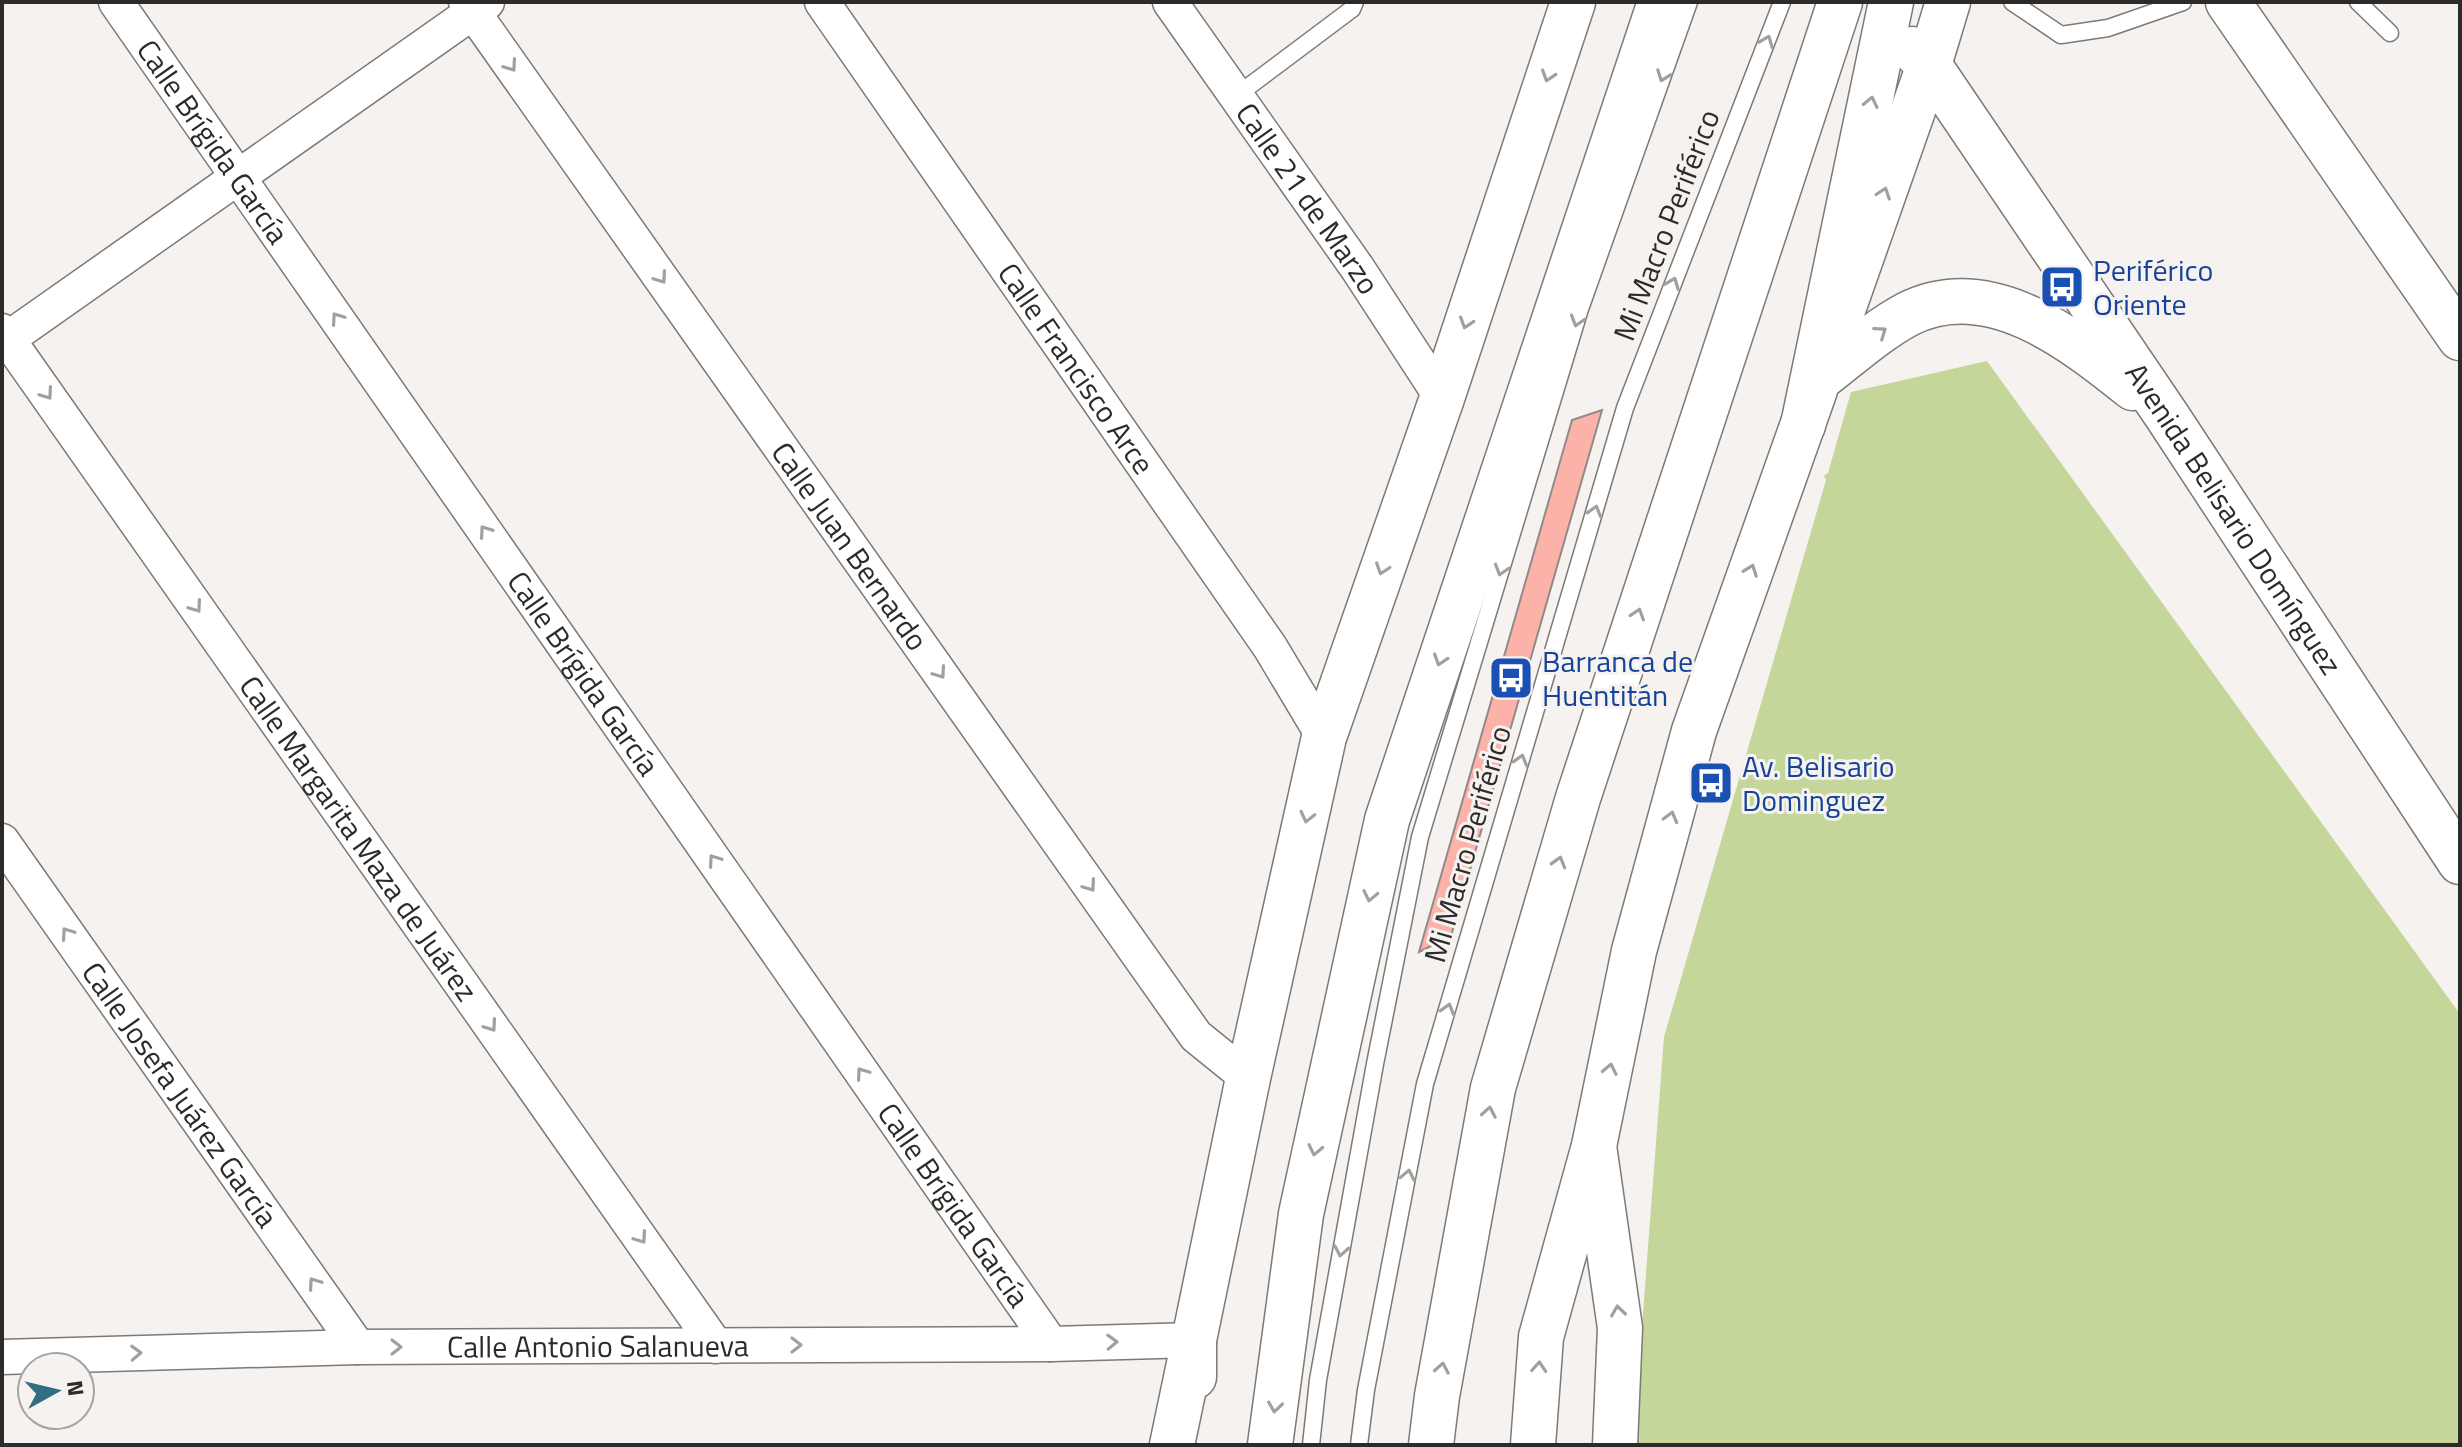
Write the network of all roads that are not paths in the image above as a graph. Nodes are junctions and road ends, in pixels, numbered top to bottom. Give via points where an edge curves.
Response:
1 (116, 2) edge
2 (822, 2) edge
3 (1170, 2) edge
4 (1355, 2) edge
5 (1573, 2) edge
6 (1660, 2) edge
7 (1689, 2) edge
8 (1782, 2) edge
9 (1840, 2) edge
10 (1948, 2) edge
11 (2012, 2) edge
12 (2183, 2) edge
13 (2228, 2) edge
14 (2358, 2) edge
15 (475, 5) edge
16 (1889, 14) edge
17 (2390, 33) dead end
18 (1929, 65) junction
19 (1236, 96) junction
20 (239, 177) junction
21 (4, 338) edge
22 (2460, 338) edge
23 (1819, 379) junction
24 (1442, 398) junction
25 (2167, 416) junction
26 (1803, 425) junction
27 (1324, 737) junction
28 (2, 841) edge
29 (2460, 862) edge
30 (1248, 1078) junction
31 (1594, 1146) junction
32 (1194, 1340) junction
33 (1051, 1344) junction
34 (716, 1346) junction
35 (358, 1347) junction
36 (2, 1357) edge
37 (1172, 1445) edge
38 (1194, 1445) edge
39 (1270, 1445) edge
40 (1311, 1445) edge
41 (1359, 1445) edge
42 (1431, 1445) edge
43 (1533, 1445) edge
44 (1615, 1445) edge

1 - 20 street, Calle Brígida García
2 - 27 street, Calle Francisco Arce via 1270,647
3 - 19 street, Calle 21 de Marzo
4 - 19 lane
5 -> 24 main road
6 -> 39 main road via 1387,820 1301,1214
7 -> 40 lane, Mi Macro Periférico via 1580,309 1420,837 1318,1380
41 -> 8 lane, Mi Macro Periférico via 1425,1084 1625,408
42 -> 9 main road via 1493,1088 1578,798
10 - 18 main road
11 - 12 lane via 2061,35 2108,28
13 - 22 main road
14 - 17 lane
15 - 20 street
15 -> 30 street, Calle Juan Bernardo via 1196,1036
16 - 18 main road, Avenida Belisario Domínguez
26 -> 16 main road
23 -> 18 main road
18 - 25 main road, Avenida Belisario Domínguez
19 - 24 street, Calle 21 de Marzo
20 - 21 street
33 -> 20 street, Calle Brígida García
21 -> 34 street, Calle Margarita Maza de Juárez
23 -> 25 main road via 1908,314 1934,304 1973,303 1996,306 2069,338
23 - 26 main road
24 -> 27 main road
25 - 29 main road, Avenida Belisario Domínguez
31 -> 26 main road via 1634,951 1694,731
27 -> 30 main road
35 -> 28 street, Calle Josefa Juárez García
30 - 32 main road
43 -> 31 main road via 1541,1337
44 -> 31 main road via 1620,1328
33 -> 32 street, Calle Antonio Salanueva
32 - 37 main road
32 - 38 main road
34 -> 33 street, Calle Antonio Salanueva
35 -> 34 street, Calle Antonio Salanueva
36 -> 35 street, Calle Antonio Salanueva

